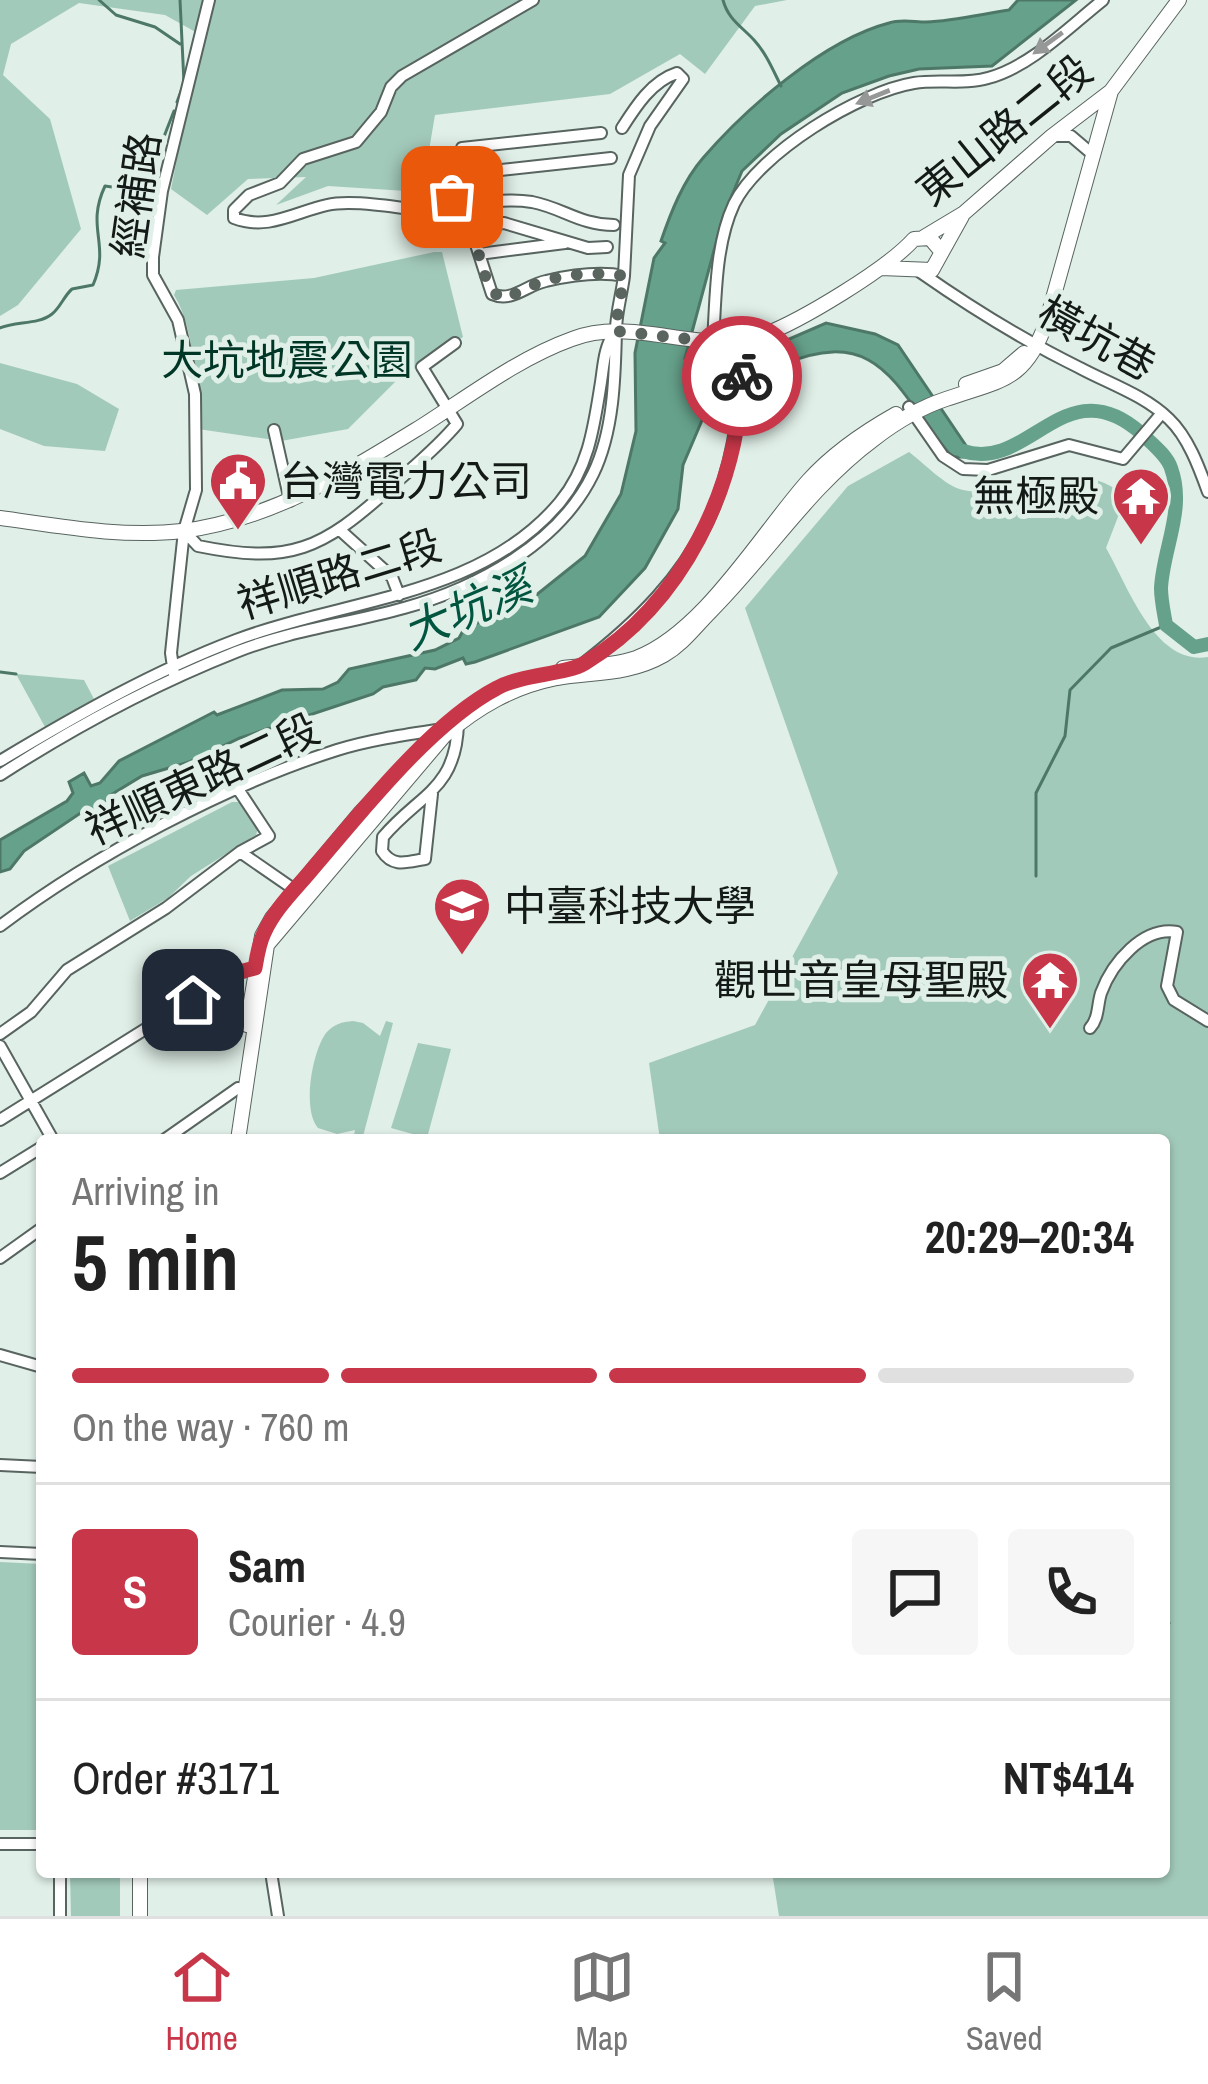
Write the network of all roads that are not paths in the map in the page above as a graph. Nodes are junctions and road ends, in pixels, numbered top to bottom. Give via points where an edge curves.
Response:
1 (209, 0) edge
2 (533, 0) edge
3 (1102, 0) edge
4 (1172, 5) edge
5 (1111, 92) junction
6 (622, 128) dead end
7 (601, 133) dead end
8 (1052, 136) junction
9 (1091, 153) junction
10 (611, 158) dead end
11 (456, 175) junction
12 (458, 211) junction
13 (964, 213) junction
14 (614, 225) dead end
15 (470, 226) junction
16 (924, 237) junction
17 (566, 242) junction
18 (608, 247) dead end
19 (906, 250) junction
20 (479, 254) junction
21 (939, 259) junction
22 (881, 268) junction
23 (916, 270) junction
24 (624, 276) junction
25 (954, 296) junction
26 (623, 331) junction
27 (707, 341) junction
28 (455, 344) dead end
29 (1039, 344) junction
30 (743, 345) junction
31 (449, 408) junction
32 (912, 409) junction
33 (1162, 413) junction
34 (274, 430) dead end
35 (1208, 492) edge
36 (290, 501) junction
37 (0, 518) edge
38 (184, 531) junction
39 (341, 531) junction
40 (398, 595) junction
41 (580, 666) junction
42 (174, 674) junction
43 (448, 727) junction
44 (0, 761) edge
45 (0, 775) edge
46 (238, 789) junction
47 (432, 794) junction
48 (240, 852) junction
49 (296, 890) junction
50 (0, 926) edge
51 (259, 969) junction
52 (1208, 1021) edge
53 (1090, 1028) dead end
54 (0, 1034) edge
55 (0, 1046) edge
56 (238, 1088) junction
57 (32, 1099) junction
58 (0, 1120) edge
59 (50, 1134) edge
60 (173, 1134) edge
61 (234, 1134) edge
62 (235, 1134) edge
63 (36, 1151) edge
64 (0, 1173) edge
65 (36, 1232) edge
66 (0, 1258) edge
67 (0, 1354) edge
68 (36, 1365) edge
69 (0, 1465) edge
70 (36, 1468) edge
71 (0, 1552) edge
72 (36, 1554) edge
73 (0, 1844) edge
74 (36, 1844) edge
75 (60, 1878) edge
76 (144, 1878) edge
77 (273, 1878) edge
78 (60, 1916) edge
79 (144, 1916) edge
80 (278, 1916) edge

1 - 38 street, 經補路 via 153,257 194,376 196,490
2 - 12 street via 402,76 356,142 303,159 280,184 249,195 234,218 285,220 338,203
3 -> 27 street via 988,78 914,82 880,93 756,173 724,236
4 - 5 main road, 東山路二段
5 - 8 main road, 東山路二段
5 - 9 main road
6 - 24 street via 640,101 677,73 682,79 629,175
7 - 11 street via 468,146
8 - 9 street via 1071,136
8 - 13 main road, 東山路二段
9 - 29 main road
10 - 11 street
11 - 12 street
12 - 14 street via 506,200
12 - 15 street
13 - 16 main road, 東山路二段
13 - 21 main road
15 - 17 street via 504,223
15 - 20 street
16 - 19 main road
16 - 21 main road via 935,241
17 - 18 street
17 - 20 street
19 - 22 main road, 東山路二段
19 - 23 main road
20 - 24 street via 499,298 541,281
21 - 23 main road
21 - 25 street
22 - 23 main road
22 - 30 main road, 東山路二段
23 - 25 street, 橫坑巷
24 - 26 street
25 - 29 street, 橫坑巷
26 - 27 main road, 東山路二段
26 - 31 main road via 559,344
26 - 40 street, 祥順路二段 via 605,347 588,452 559,503 493,557
26 - 42 street, 祥順路二段 via 601,454 568,513 531,546 416,604 307,628
27 - 30 main road, 東山路二段
28 - 31 street via 422,367
29 - 32 main road via 1003,371
29 - 33 street, 橫坑巷
30 - 41 street via 737,437 718,500 665,589
31 - 36 main road
31 - 39 street via 457,424 448,435
32 - 33 street via 943,456 963,469 988,470 1069,445 1123,459
32 - 41 main road via 832,457 664,644 637,658
32 - 43 main road via 839,465 668,653 629,670 514,689
33 - 35 street, 橫坑巷
34 - 36 street
36 - 38 main road
37 - 38 main road
38 - 39 street via 197,546 260,553
38 - 42 street, 經補路
39 - 40 street via 392,577
40 - 42 street, 祥順路二段 via 283,624
41 - 43 main road via 499,686
42 - 44 street, 祥順路二段
42 - 45 street, 祥順路二段
43 - 46 street, 祥順東路二段 via 342,748
43 - 47 street via 457,750
43 - 49 main road
43 - 51 main road via 291,912
46 - 48 street via 269,836
46 - 50 street, 祥順東路二段 via 104,859
47 - 47 street via 383,838 391,861 425,859
48 - 49 street
48 - 54 street via 67,970
49 - 51 main road via 262,936
51 - 56 main road
51 - 57 street via 235,973
51 - 62 main road
52 - 53 street via 1174,1000 1167,986 1177,932 1170,930 1131,948 1103,986
55 - 57 street
56 - 60 street
56 - 61 main road
57 - 58 street
57 - 59 street
63 - 64 street
65 - 66 street
67 - 68 street
69 - 70 street
71 - 72 street
73 - 74 street
75 - 78 street
76 - 79 main road
77 - 80 street

